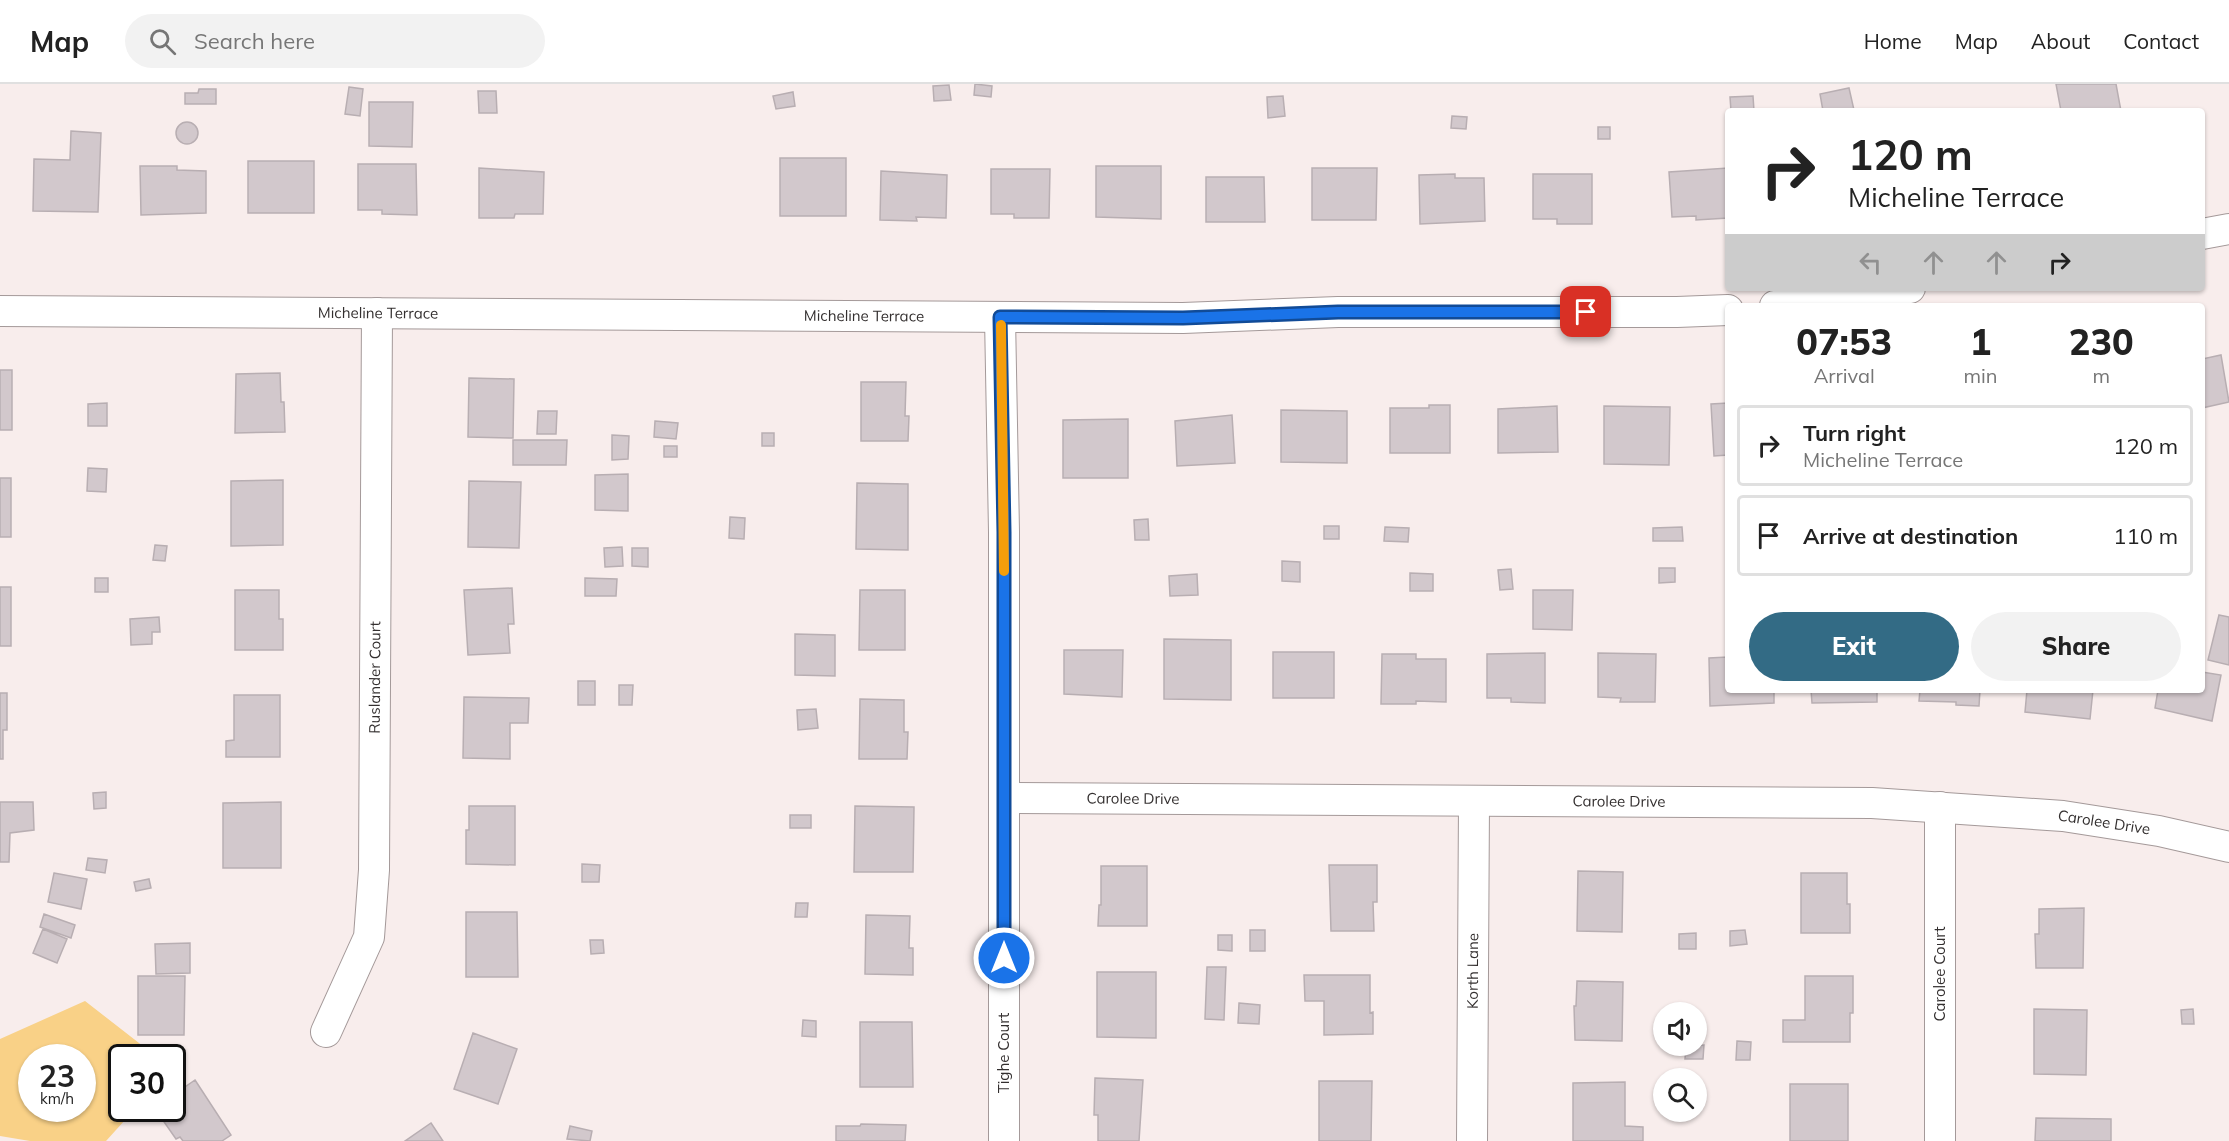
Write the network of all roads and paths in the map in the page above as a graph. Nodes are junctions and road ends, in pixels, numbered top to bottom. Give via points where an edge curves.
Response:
1 (2229, 230) edge
2 (2205, 234) edge
3 (1892, 291) edge
4 (1802, 303) edge
5 (1725, 310) edge
6 (0, 311) edge
7 (377, 313) junction
8 (1000, 317) junction
9 (1005, 798) junction
10 (1474, 802) junction
11 (1941, 807) junction
12 (2229, 847) edge
13 (326, 1032) dead end
14 (1004, 1141) edge
15 (1472, 1141) edge
16 (1940, 1141) edge

1 - 2 street
3 - 4 street
5 - 8 street, Micheline Terrace
6 - 7 street, Micheline Terrace
7 - 8 street, Micheline Terrace
7 - 13 street, Ruslander Court via 373,881 369,937
8 - 9 street, Tighe Court
9 - 10 street, Carolee Drive
9 - 14 street, Tighe Court
10 - 11 street, Carolee Drive via 1861,803
10 - 15 street, Korth Lane
11 - 12 street, Carolee Drive via 2063,816
11 - 16 street, Carolee Court

